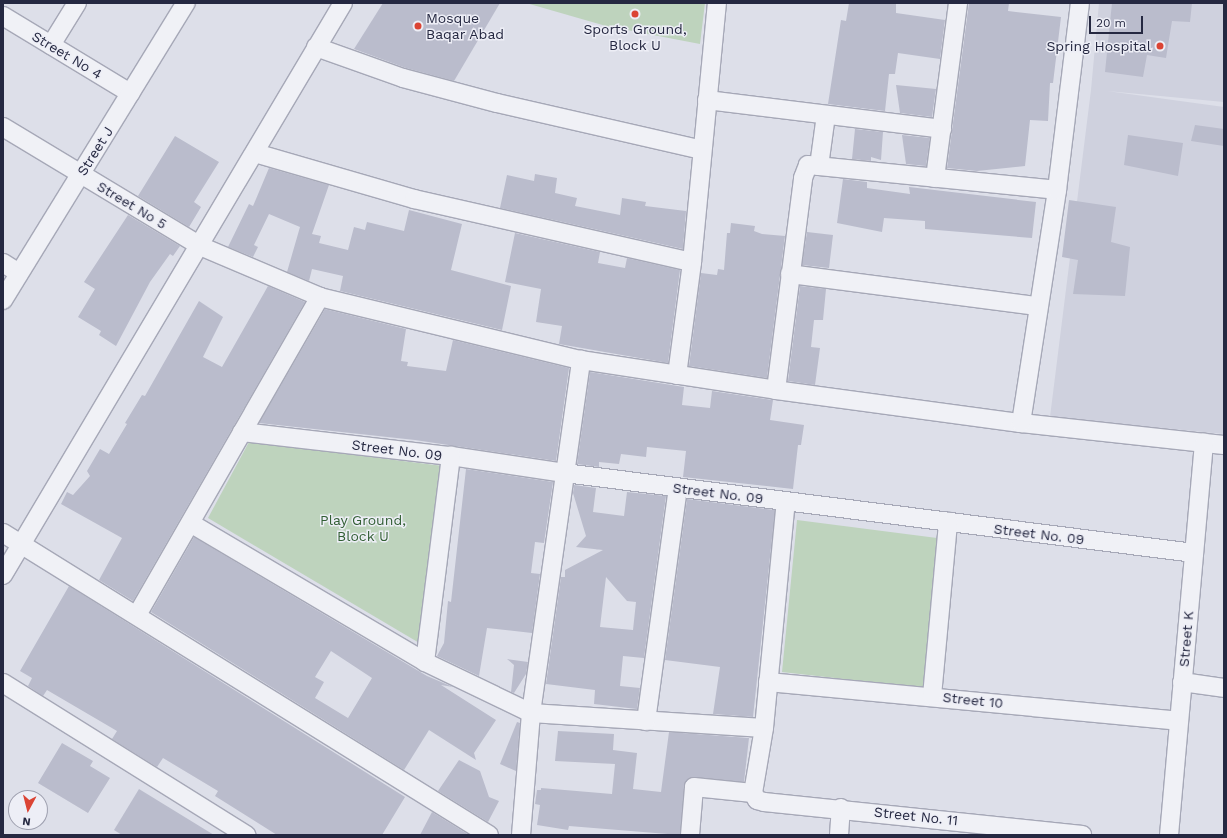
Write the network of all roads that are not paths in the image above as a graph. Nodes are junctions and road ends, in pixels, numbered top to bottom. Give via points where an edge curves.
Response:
1 (76, 3) edge
2 (186, 3) edge
3 (343, 3) edge
4 (717, 3) edge
5 (958, 3) edge
6 (1080, 3) edge
7 (3, 16) edge
8 (51, 45) junction
9 (316, 47) junction
10 (130, 93) junction
11 (707, 100) junction
12 (826, 115) junction
13 (3, 126) edge
14 (942, 129) junction
15 (702, 150) junction
16 (255, 153) junction
17 (819, 166) junction
18 (81, 174) junction
19 (935, 178) junction
20 (1057, 190) junction
21 (200, 246) junction
22 (692, 262) junction
23 (3, 263) edge
24 (19, 273) junction
25 (790, 274) junction
26 (320, 297) junction
27 (3, 300) edge
28 (1038, 306) junction
29 (581, 360) junction
30 (677, 375) junction
31 (776, 390) junction
32 (1021, 423) junction
33 (242, 432) junction
34 (1204, 443) junction
35 (1224, 445) edge
36 (451, 456) junction
37 (564, 473) junction
38 (678, 488) junction
39 (786, 501) junction
40 (948, 522) junction
41 (192, 524) junction
42 (3, 533) edge
43 (21, 544) junction
44 (1194, 553) junction
45 (3, 575) edge
46 (137, 615) junction
47 (425, 662) junction
48 (768, 682) junction
49 (1182, 682) junction
50 (3, 683) edge
51 (1224, 688) edge
52 (932, 696) junction
53 (531, 713) junction
54 (646, 721) junction
55 (1178, 721) junction
56 (764, 728) junction
57 (753, 793) junction
58 (841, 808) junction
59 (246, 835) edge
60 (489, 835) edge
61 (521, 835) edge
62 (690, 835) edge
63 (838, 835) edge
64 (1082, 835) edge
65 (1170, 835) edge

1 - 8 street
2 - 10 street, Street J
3 - 9 street
4 - 11 street
5 - 14 street
6 - 20 street
7 - 8 street, Street No 4
8 - 10 street, Street No 4
9 - 15 street via 403,78 497,103
9 - 16 street
10 - 18 street, Street J
11 - 12 street
11 - 15 street
12 - 14 street
12 - 17 street
13 - 18 street, Street No 5
14 - 19 street
15 - 22 street
16 - 21 street
16 - 22 street via 414,199
17 - 19 street
17 - 25 street via 808,166 805,170
18 - 21 street, Street No 5
18 - 24 street, Street J
19 - 20 street
20 - 28 street
21 - 26 street, Street No 5
21 - 43 street
22 - 30 street
23 - 24 street
24 - 27 street, Street J
25 - 28 street
25 - 31 street
26 - 29 street, Street No 5
26 - 33 street
28 - 32 street
29 - 30 street, Street No 5
29 - 37 street
30 - 31 street, Street No 5
31 - 32 street, Street No 5
32 - 34 street, Street No 5
33 - 36 street, Street No. 09
33 - 41 street
34 - 35 street, Street No 5
34 - 44 street, Street K
36 - 37 street, Street No. 09
36 - 47 street
37 - 38 street, Street No. 09
37 - 53 street
38 - 39 street, Street No. 09
38 - 54 street
39 - 40 street, Street No. 09
39 - 48 street
40 - 44 street, Street No. 09
40 - 52 street
41 - 46 street
41 - 47 street
42 - 43 street
43 - 45 street
43 - 46 street
44 - 49 street, Street K
46 - 60 street
47 - 53 street
48 - 52 street, Street 10
48 - 56 street
49 - 51 street
49 - 55 street, Street K
50 - 59 street
52 - 55 street, Street 10
53 - 54 street
53 - 61 street
54 - 56 street
55 - 65 street, Street K
56 - 57 street
57 - 58 street, Street No. 11 via 757,800 764,802
57 - 62 street via 694,788
58 - 63 street
58 - 64 street, Street No. 11

